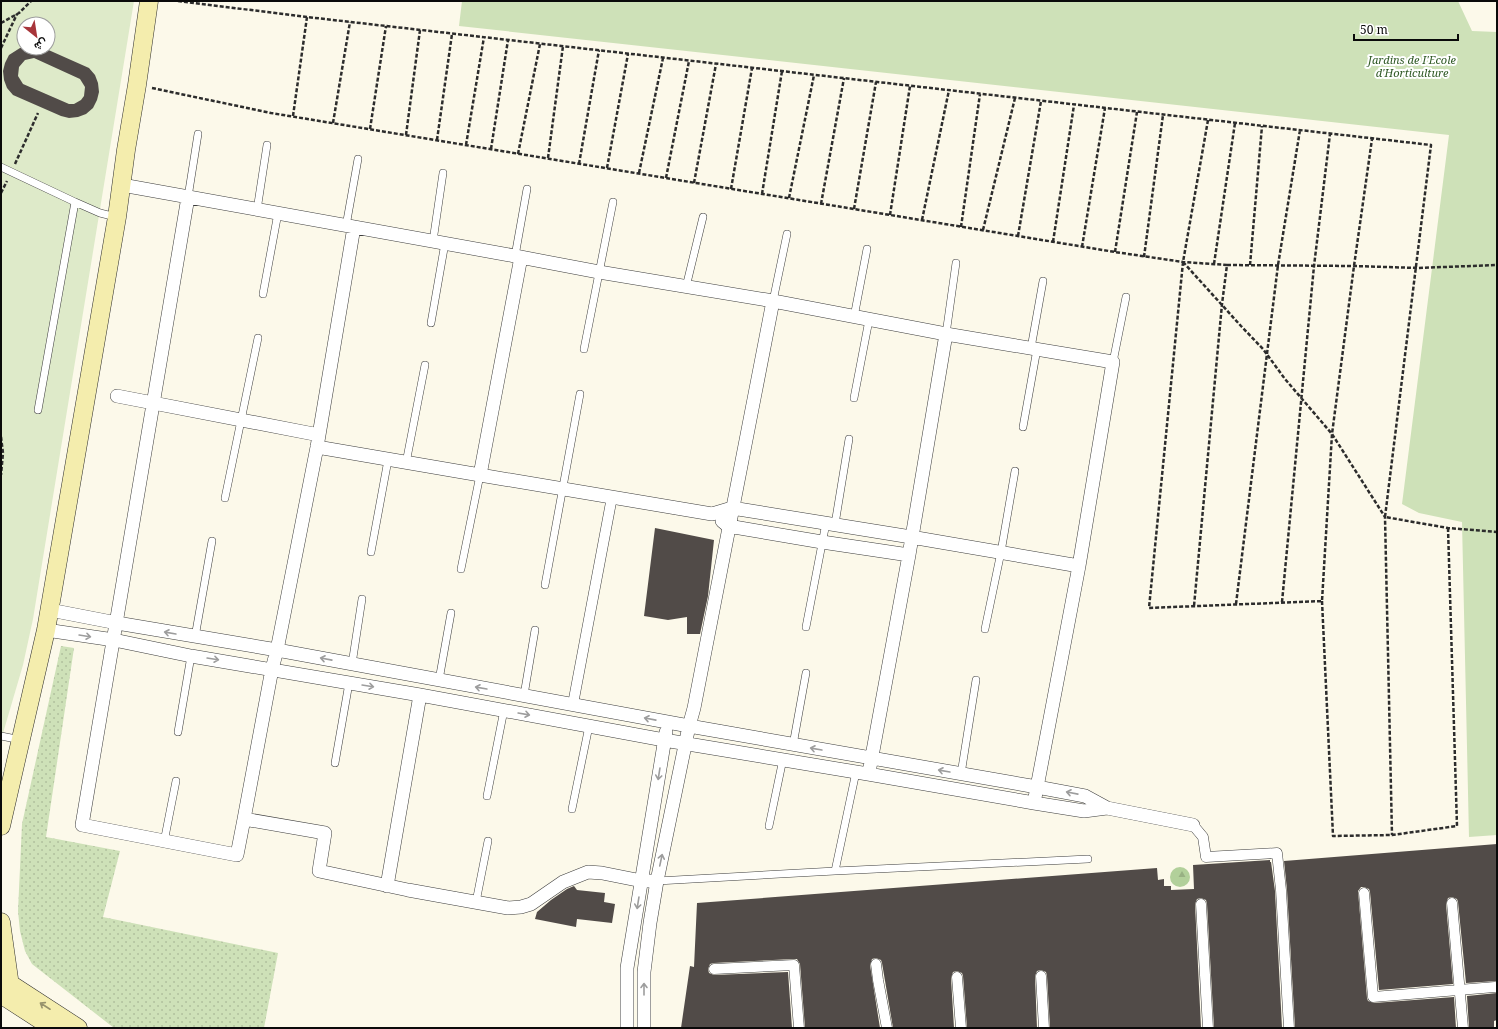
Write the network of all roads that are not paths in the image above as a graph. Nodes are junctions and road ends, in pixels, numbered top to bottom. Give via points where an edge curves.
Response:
1 (149, 1) edge
2 (198, 134) dead end
3 (267, 146) dead end
4 (358, 159) dead end
5 (1, 167) edge
6 (443, 173) dead end
7 (122, 185) junction
8 (527, 189) dead end
9 (188, 197) junction
10 (75, 202) junction
11 (613, 202) dead end
12 (257, 210) junction
13 (278, 213) junction
14 (117, 217) junction
15 (703, 217) dead end
16 (350, 226) junction
17 (787, 234) dead end
18 (439, 242) junction
19 (867, 249) dead end
20 (518, 256) junction
21 (956, 263) dead end
22 (599, 272) junction
23 (1043, 281) dead end
24 (686, 287) junction
25 (263, 294) dead end
26 (1126, 297) dead end
27 (773, 302) junction
28 (854, 317) junction
29 (869, 320) junction
30 (431, 323) dead end
31 (946, 334) junction
32 (258, 338) dead end
33 (584, 348) dead end
34 (1034, 349) junction
35 (1113, 362) junction
36 (425, 365) dead end
37 (580, 394) dead end
38 (117, 396) dead end
39 (854, 398) dead end
40 (154, 404) junction
41 (38, 410) dead end
42 (241, 421) junction
43 (1024, 427) dead end
44 (849, 439) dead end
45 (318, 441) junction
46 (388, 460) junction
47 (406, 463) junction
48 (1015, 471) dead end
49 (480, 475) junction
50 (563, 489) junction
51 (225, 498) dead end
52 (612, 498) junction
53 (732, 508) junction
54 (712, 514) junction
55 (830, 524) junction
56 (728, 526) junction
57 (911, 537) junction
58 (212, 541) dead end
59 (822, 542) junction
60 (371, 552) dead end
61 (1001, 552) junction
62 (908, 555) junction
63 (1079, 566) junction
64 (460, 569) dead end
65 (545, 585) dead end
66 (362, 598) dead end
67 (50, 610) junction
68 (451, 613) dead end
69 (117, 624) junction
70 (806, 627) dead end
71 (985, 629) dead end
72 (46, 630) junction
73 (535, 630) dead end
74 (195, 637) junction
75 (114, 640) junction
76 (277, 650) junction
77 (191, 656) junction
78 (352, 664) junction
79 (272, 669) junction
80 (806, 673) dead end
81 (439, 680) junction
82 (976, 680) dead end
83 (349, 683) junction
84 (420, 695) junction
85 (524, 695) junction
86 (573, 704) junction
87 (504, 710) junction
88 (571, 722) junction
89 (668, 722) junction
90 (589, 726) junction
91 (688, 726) junction
92 (178, 732) dead end
93 (1, 736) edge
94 (21, 740) junction
95 (664, 740) junction
96 (685, 743) junction
97 (794, 745) junction
98 (871, 758) junction
99 (783, 759) junction
100 (335, 763) dead end
101 (862, 773) junction
102 (961, 774) junction
103 (176, 781) dead end
104 (1037, 787) junction
105 (487, 796) dead end
106 (1034, 804) junction
107 (1107, 808) junction
108 (572, 809) dead end
109 (244, 819) junction
110 (1193, 825) joint
111 (1, 826) edge
112 (769, 826) dead end
113 (488, 841) dead end
114 (164, 842) junction
115 (1088, 859) dead end
116 (835, 871) junction
117 (642, 881) junction
118 (657, 881) junction
119 (387, 886) junction
120 (1364, 893) dead end
121 (476, 902) junction
122 (1452, 903) dead end
123 (1201, 904) dead end
124 (1, 922) edge
125 (876, 964) dead end
126 (714, 969) dead end
127 (1041, 976) dead end
128 (957, 977) dead end
129 (1495, 987) dead end
130 (6, 989) edge
131 (1460, 990) junction
132 (53, 1028) edge
133 (78, 1028) edge
134 (627, 1028) edge
135 (644, 1028) edge
136 (799, 1028) edge
137 (888, 1028) edge
138 (961, 1028) edge
139 (1044, 1028) edge
140 (1208, 1028) edge
141 (1289, 1028) edge
142 (1463, 1028) edge

1 - 7 main road
2 - 9 lane
3 - 12 lane
4 - 16 lane
5 - 10 lane
6 - 18 lane
7 - 9 street
7 - 14 main road
8 - 20 lane
9 - 12 street
9 - 40 street
10 - 14 lane
10 - 41 lane
11 - 22 lane
12 - 13 street
13 - 16 street
13 - 25 lane
14 - 67 main road
15 - 24 lane
16 - 18 street
16 - 45 street
17 - 27 lane
18 - 20 street
18 - 30 lane
19 - 28 lane
20 - 22 street
20 - 49 street
21 - 31 lane
22 - 24 street
22 - 33 lane
23 - 34 lane
24 - 27 street
26 - 35 lane
27 - 28 street
27 - 53 street
28 - 29 street
29 - 31 street
29 - 39 lane
31 - 34 street
31 - 57 street
32 - 42 lane
34 - 35 street
34 - 43 lane
35 - 63 street
36 - 47 lane
37 - 50 lane
38 - 40 street
40 - 42 street
40 - 69 street
42 - 45 street
42 - 51 lane
44 - 55 lane
45 - 46 street
45 - 76 street
46 - 47 street
46 - 60 lane
47 - 49 street
48 - 61 lane
49 - 50 street
49 - 64 lane
50 - 52 street
50 - 65 lane
52 - 54 street
52 - 86 street
53 - 54 street
53 - 55 street
53 - 56 street
54 - 56 street
55 - 57 street
55 - 59 lane
56 - 59 street
56 - 91 street via 694,708
57 - 61 street
57 - 62 street
58 - 74 lane
59 - 62 street
59 - 70 lane
61 - 63 street
61 - 71 lane
62 - 98 street
63 - 104 street
66 - 78 lane
67 - 69 street
67 - 72 main road
68 - 81 lane
74 -> 69 street
69 - 75 street
72 -> 75 street
72 - 94 main road
73 - 85 lane
74 - 76 street
75 - 77 street
75 - 114 street via 82,825
78 -> 76 street
76 - 79 street
77 -> 79 street
77 - 92 lane
78 - 81 street
79 - 83 street
79 - 109 street
80 - 97 lane
85 -> 81 street
82 - 102 lane
83 -> 84 street
83 - 100 lane
84 - 87 street
84 - 119 street
85 - 86 street
86 - 88 street
89 -> 86 street
87 -> 88 street
87 - 105 lane
88 - 90 street
89 - 91 street
89 - 95 street
90 - 95 street
90 - 108 lane
91 - 96 street
91 - 97 street
93 - 94 lane
94 - 111 main road
95 - 96 street
95 -> 117 street
96 - 99 street
118 -> 96 street
98 -> 97 street
98 - 101 street
102 -> 98 street
99 - 101 street
99 - 112 lane
101 - 106 street
101 - 116 lane
102 - 104 street
103 - 114 lane
104 - 106 street
107 -> 104 street via 1085,796
106 - 107 street via 1084,811
107 - 110 street
109 - 114 street via 237,855
109 - 119 street via 325,833 319,871
110 - 141 street via 1203,837 1206,857 1277,853
113 - 121 lane
115 - 116 lane
116 - 118 lane
117 - 118 street
117 - 121 street via 588,872 563,882 531,904 521,907 508,908
117 -> 134 street via 627,968
135 -> 118 street via 644,972
119 - 121 street
120 - 131 street via 1374,997
122 - 131 street
123 - 140 street
124 - 130 main road
125 - 137 street
126 - 136 street via 794,965
127 - 139 street
128 - 138 street
129 - 131 street
130 - 132 main road
133 -> 130 main road
131 - 142 street

